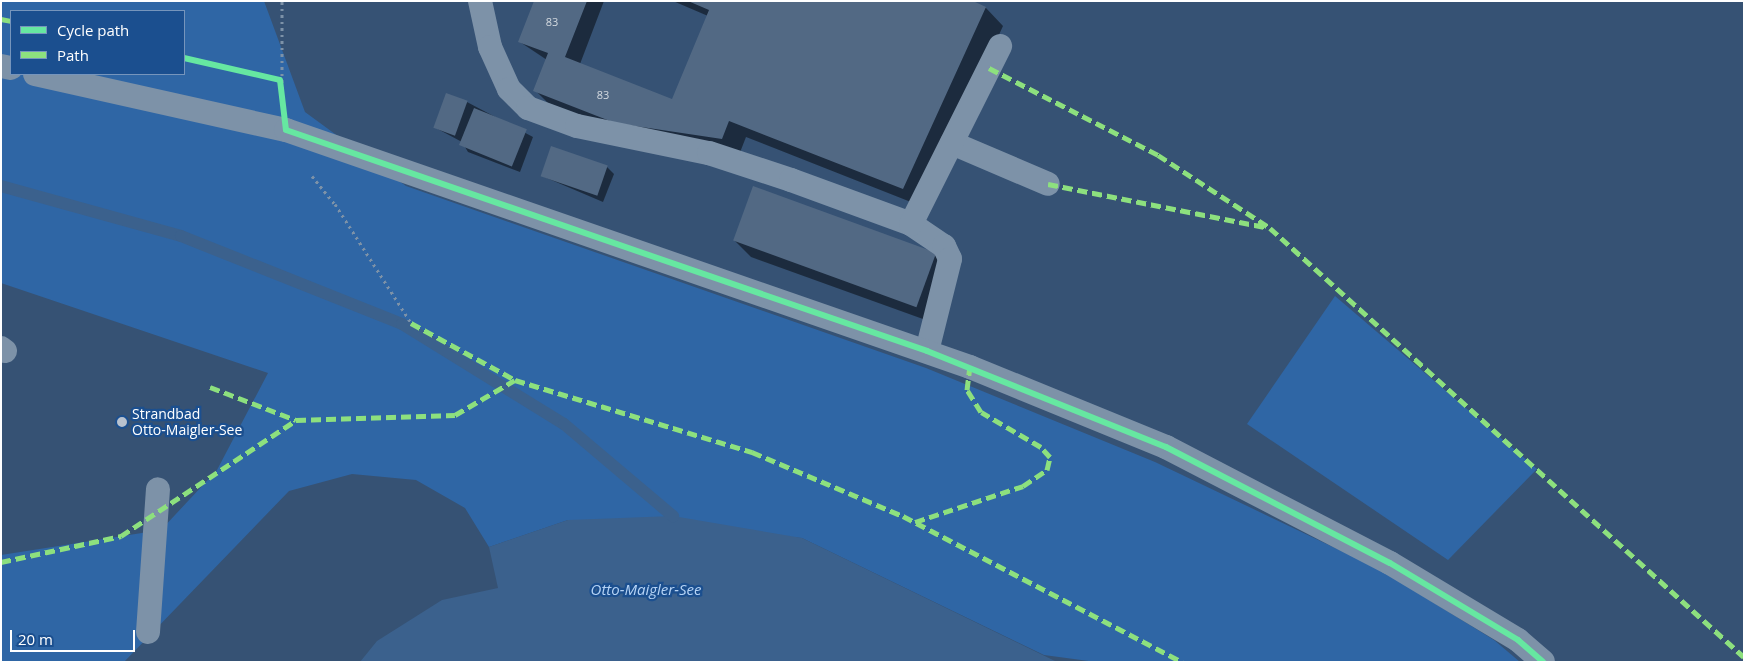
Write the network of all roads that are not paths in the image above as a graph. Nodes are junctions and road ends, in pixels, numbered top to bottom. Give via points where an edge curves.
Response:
1 (480, 1) edge
2 (1000, 46) dead end
3 (39, 75) edge
4 (952, 143) junction
5 (1048, 184) dead end
6 (911, 224) junction
7 (927, 351) junction
8 (158, 489) dead end
9 (148, 632) dead end
10 (1543, 662) edge

1 - 6 lane via 490,47 509,89 528,108 577,126 709,153
2 - 4 lane
3 - 7 lane via 286,130
4 - 5 lane
4 - 6 lane
6 - 7 lane via 944,246 950,259
7 - 10 lane via 1166,447 1390,564 1518,640
8 - 9 lane

